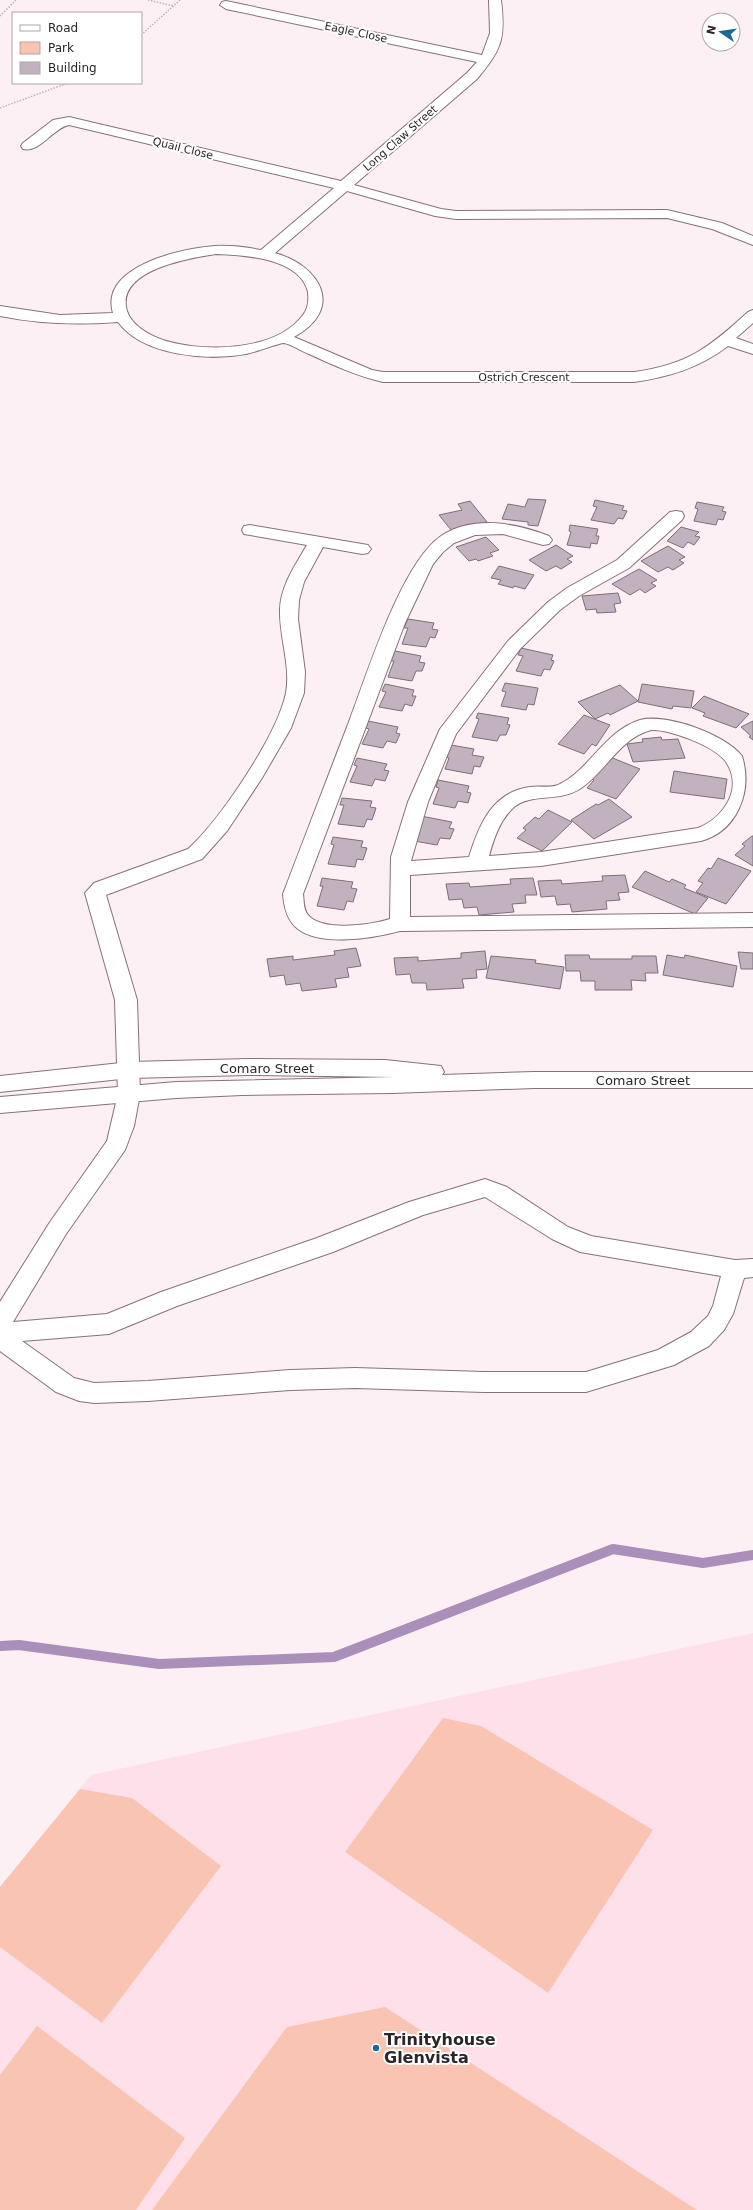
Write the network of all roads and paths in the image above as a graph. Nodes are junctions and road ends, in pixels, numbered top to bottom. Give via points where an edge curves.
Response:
1 (16, 0) edge
2 (148, 0) edge
3 (180, 0) edge
4 (495, 0) edge
5 (226, 5) dead end
6 (174, 6) junction
7 (0, 16) edge
8 (142, 34) edge
9 (487, 60) junction
10 (65, 84) edge
11 (0, 108) edge
12 (28, 146) dead end
13 (344, 186) junction
14 (753, 241) edge
15 (264, 255) junction
16 (0, 311) edge
17 (753, 315) edge
18 (121, 317) junction
19 (284, 338) junction
20 (726, 340) junction
21 (753, 349) edge
22 (676, 516) dead end
23 (250, 530) dead end
24 (543, 540) dead end
25 (317, 542) junction
26 (362, 549) dead end
27 (476, 862) junction
28 (400, 869) junction
29 (753, 907) edge
30 (746, 920) edge
31 (400, 924) junction
32 (130, 1070) junction
33 (534, 1080) junction
34 (753, 1080) edge
35 (0, 1084) edge
36 (130, 1094) junction
37 (0, 1105) edge
38 (744, 1268) edge
39 (0, 1323) edge
40 (0, 1333) edge
41 (0, 1338) edge

1 - 7 path
2 - 6 path
3 - 6 path
4 - 9 street, Long Claw Street via 498,23 494,44
5 - 9 street, Eagle Close
6 - 8 path
9 - 13 street, Long Claw Street via 472,76
10 - 11 path
12 - 13 street, Quail Close via 58,122 69,121
13 - 14 street via 431,211 451,214 667,214 717,226
13 - 15 street, Long Claw Street
15 - 18 street via 241,251 190,253 167,258 131,278 121,290 118,303
15 - 19 street via 289,264 307,277 316,292 315,308 304,324
16 - 18 street via 59,320
17 - 20 street, Ostrich Crescent
18 - 19 street via 140,335 158,344 188,351 222,352 255,348
19 - 20 street, Ostrich Crescent via 368,374 390,377 644,376 673,371 689,365
20 - 21 street
22 - 28 street via 623,564 561,600 514,644 456,720 441,744 418,802 401,856
23 - 25 street
24 - 31 street via 521,531 500,527 489,528 457,536 433,552 413,585 396,623 307,855 293,894 294,908 306,925 332,932 377,930
25 - 26 street
25 - 32 street via 290,604 296,678 294,700 285,721 235,806 205,846 195,854 101,888 95,893 126,1000
27 - 27 street via 541,859 690,836 712,830 732,817 742,805 746,792 745,778 735,760 711,742 666,725 644,725 626,734 566,789 514,796 487,832
27 - 28 street
28 - 31 street
29 - 30 street
30 - 31 street
32 - 33 street, Comaro Street via 248,1067 385,1068
32 - 35 street, Comaro Street
32 - 36 street
33 - 34 street, Comaro Street
33 - 36 street, Comaro Street via 242,1087
36 - 37 street, Comaro Street
36 - 39 street via 117,1144 58,1228
38 - 40 street via 588,1245 560,1233 499,1193 485,1188 417,1208 325,1245 177,1296 109,1324
38 - 41 street via 716,1323 700,1339 664,1358 586,1382 348,1378 94,1393 79,1391 66,1385

